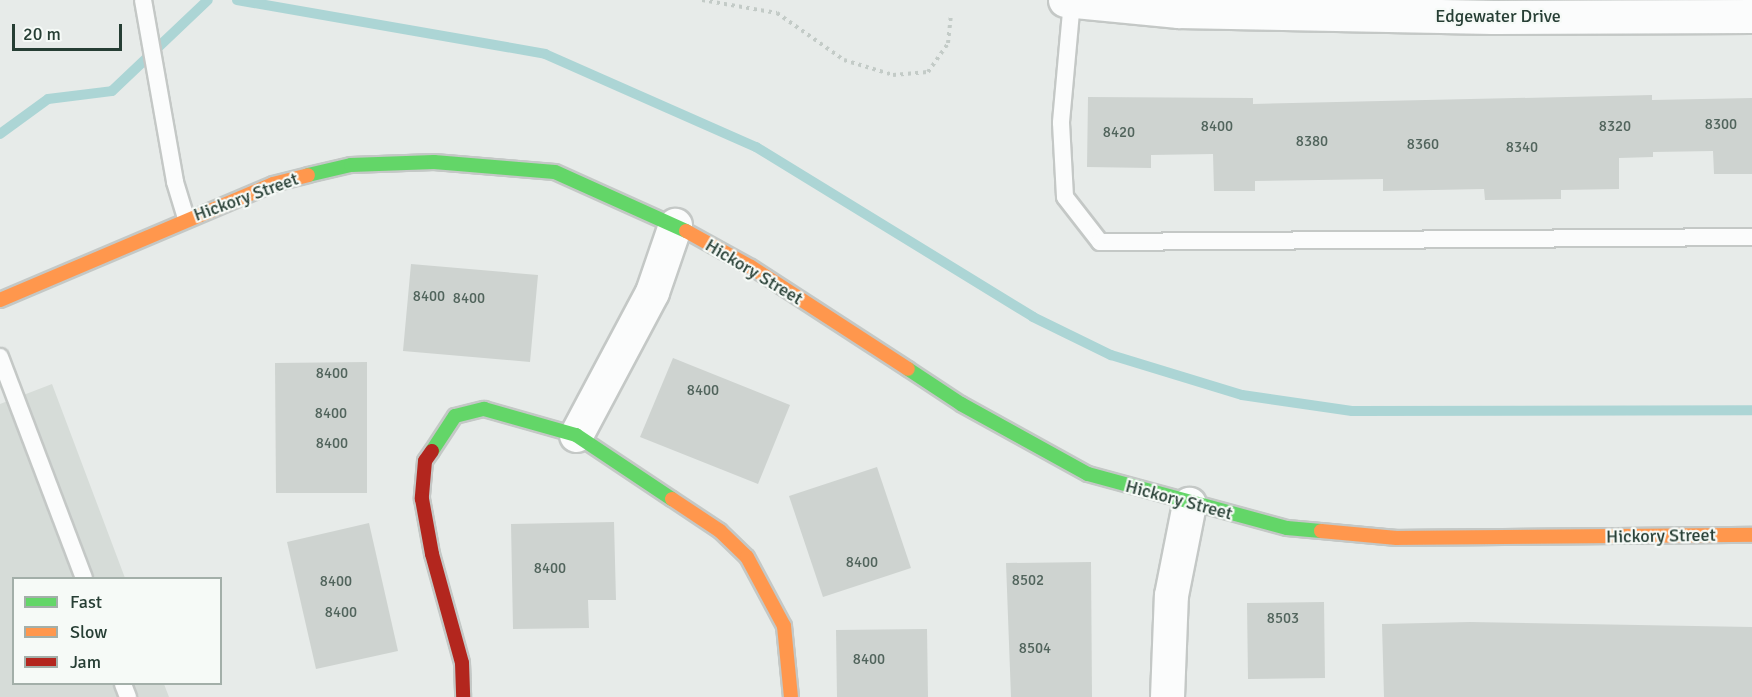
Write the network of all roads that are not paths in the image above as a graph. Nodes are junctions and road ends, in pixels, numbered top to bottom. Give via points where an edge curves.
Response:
1 (143, 0) edge
2 (1065, 0) edge
3 (1072, 1) edge
4 (1752, 16) edge
5 (186, 219) junction
6 (675, 225) junction
7 (1752, 237) edge
8 (0, 300) edge
9 (0, 357) edge
10 (576, 435) junction
11 (1189, 504) junction
12 (1752, 535) edge
13 (83, 577) edge
14 (463, 697) edge
15 (791, 697) edge
16 (1167, 697) edge

1 - 5 lane via 170,154
2 - 3 street, Edgewater Drive
3 - 4 street, Edgewater Drive via 1178,11 1493,17
3 - 7 lane via 1061,123 1065,196 1100,242
5 - 6 street, Hickory Street via 273,183 351,165 434,162 555,172
5 - 8 street, Hickory Street
6 - 10 street via 652,292
6 - 11 street, Hickory Street via 750,267 961,404 1088,474
9 - 13 lane
10 - 14 street via 484,409 455,416 425,461 422,499 432,554 462,663
10 - 15 street via 720,531 747,557 784,626
11 - 12 street, Hickory Street via 1287,528 1397,538
11 - 16 street via 1171,595

